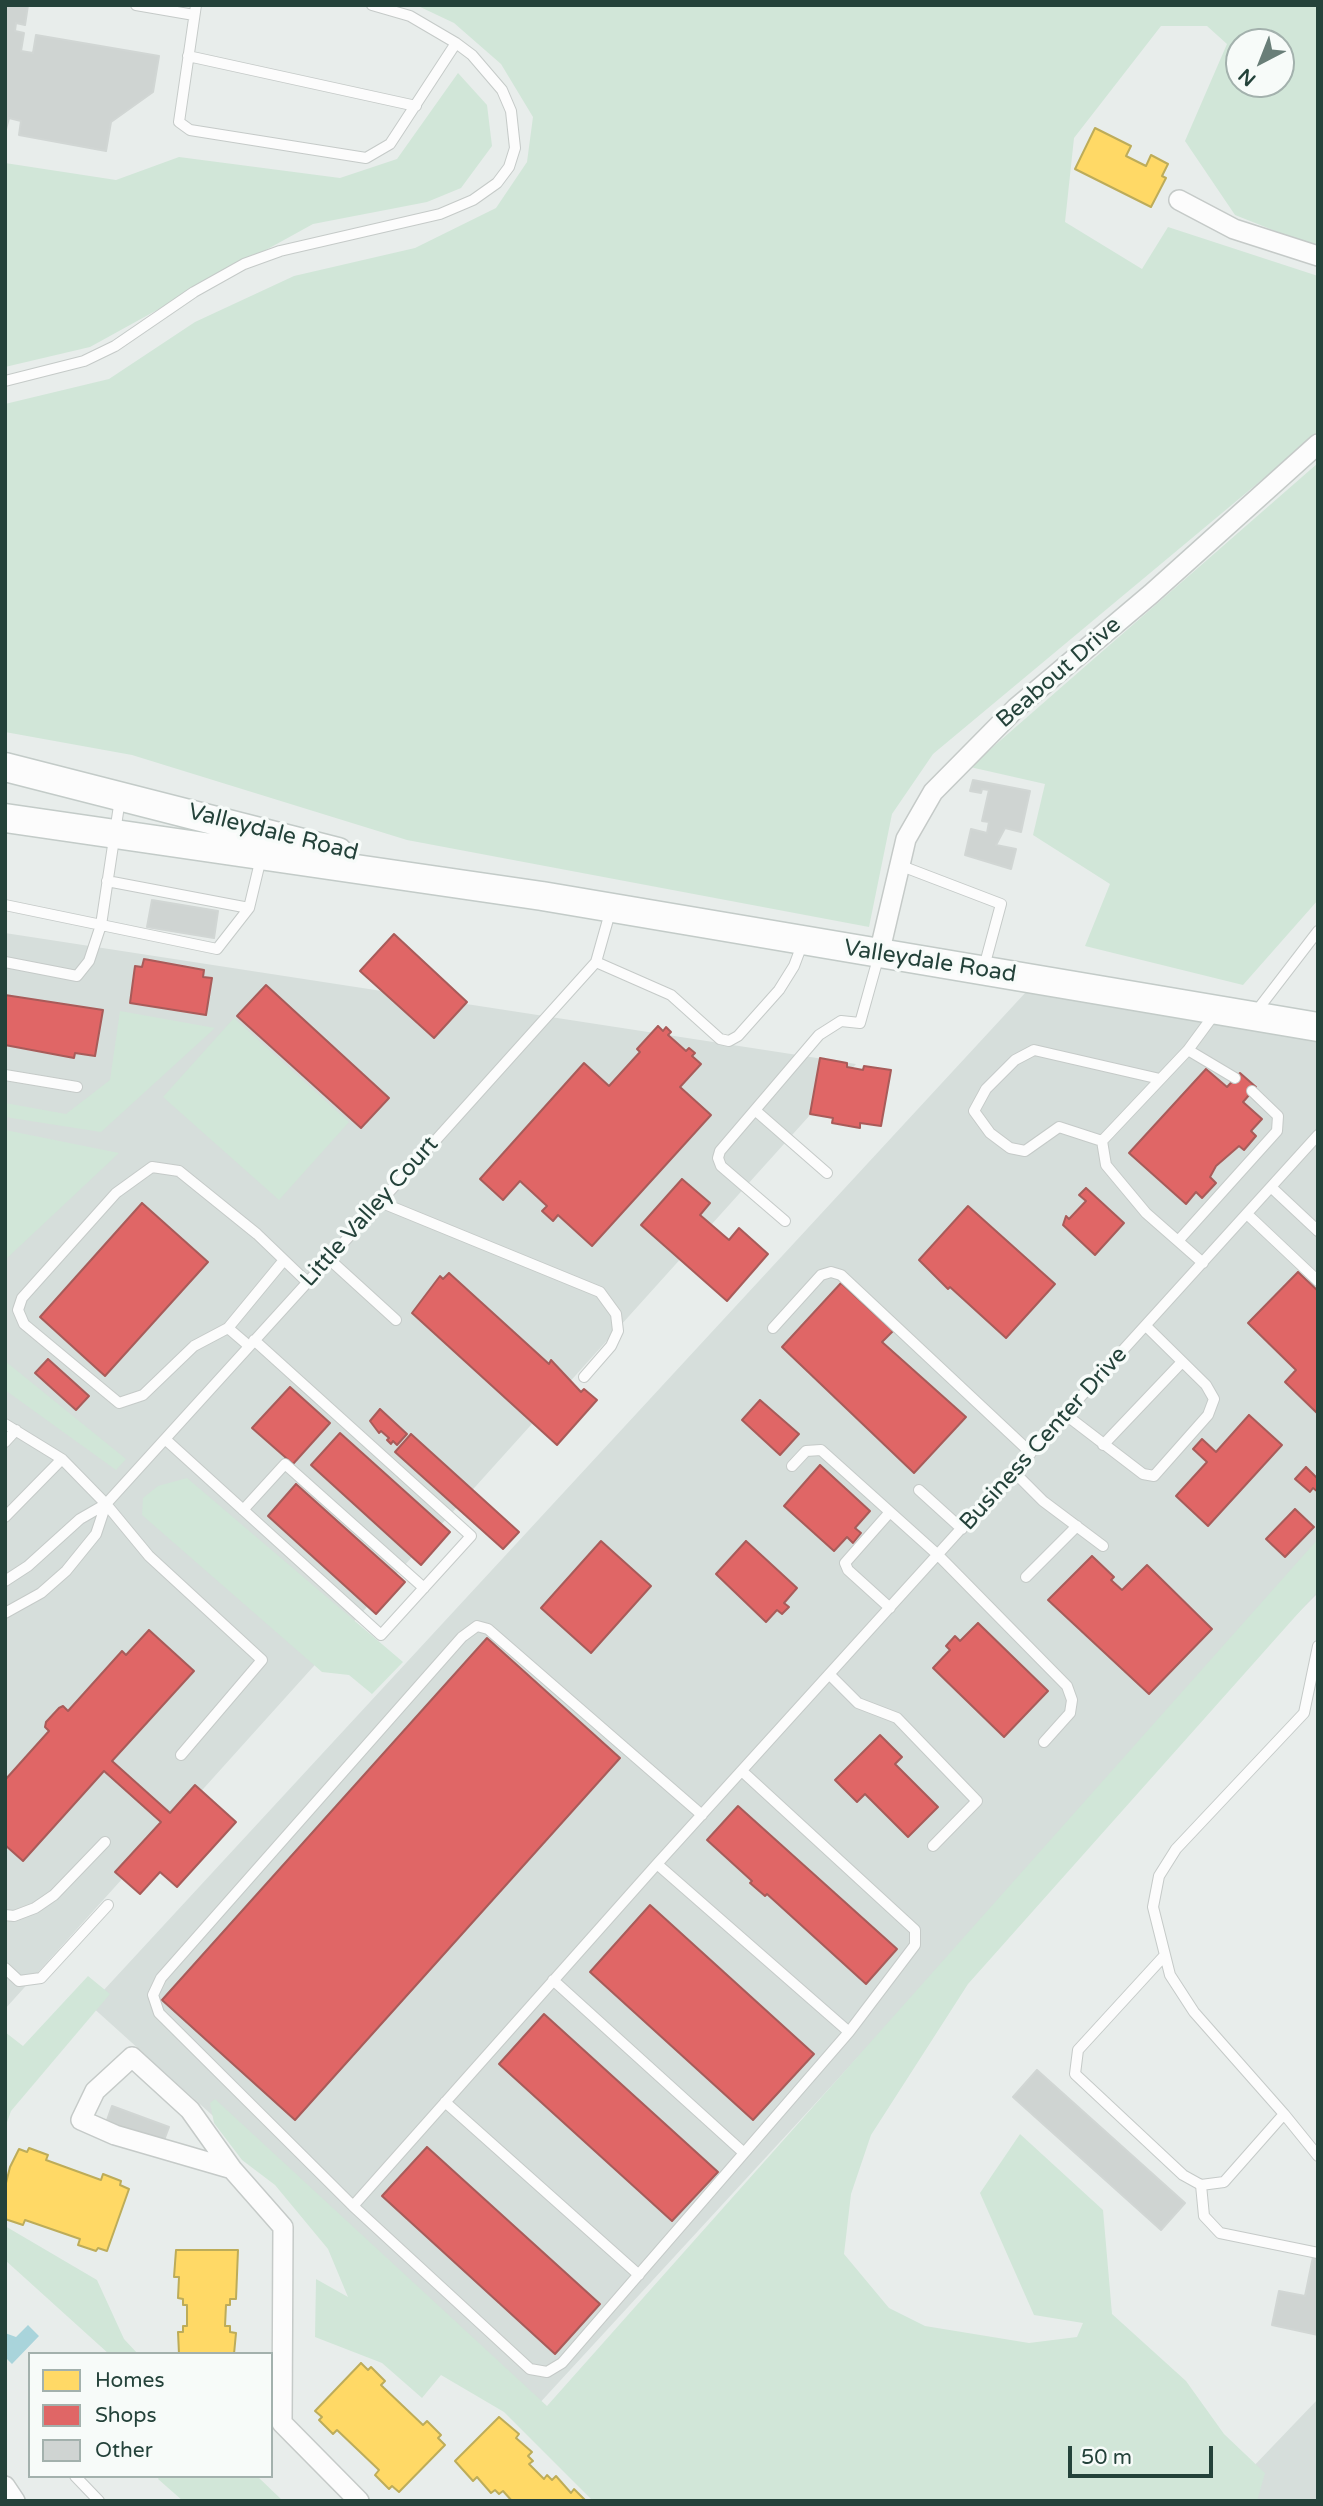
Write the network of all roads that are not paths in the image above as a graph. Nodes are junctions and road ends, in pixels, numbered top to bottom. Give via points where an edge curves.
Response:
1 (136, 5) edge
2 (372, 5) edge
3 (195, 10) edge
4 (456, 43) junction
5 (188, 56) junction
6 (416, 106) junction
7 (1179, 200) dead end
8 (1318, 256) edge
9 (5, 381) edge
10 (1318, 444) edge
11 (5, 767) edge
12 (121, 795) junction
13 (5, 818) edge
14 (113, 834) junction
15 (264, 846) junction
16 (899, 865) junction
17 (107, 881) junction
18 (5, 905) edge
19 (249, 908) junction
20 (611, 908) junction
21 (101, 925) junction
22 (1318, 931) edge
23 (803, 941) junction
24 (879, 954) junction
25 (5, 962) edge
26 (596, 962) junction
27 (983, 969) junction
28 (1217, 1010) junction
29 (1252, 1016) junction
30 (1318, 1027) edge
31 (1188, 1050) junction
32 (5, 1075) edge
33 (1235, 1078) dead end
34 (1160, 1079) junction
35 (77, 1087) dead end
36 (1252, 1091) dead end
37 (756, 1111) junction
38 (1318, 1135) edge
39 (1102, 1141) junction
40 (827, 1173) dead end
41 (1271, 1187) junction
42 (380, 1202) junction
43 (1247, 1214) junction
44 (785, 1221) dead end
45 (1318, 1231) edge
46 (1178, 1241) junction
47 (329, 1259) junction
48 (284, 1260) junction
49 (1203, 1263) junction
50 (1318, 1281) edge
51 (307, 1282) junction
52 (396, 1320) dead end
53 (1146, 1326) junction
54 (229, 1328) junction
55 (773, 1328) dead end
56 (251, 1343) junction
57 (1182, 1362) junction
58 (584, 1377) dead end
59 (1066, 1415) junction
60 (5, 1424) edge
61 (16, 1430) junction
62 (165, 1439) junction
63 (5, 1442) edge
64 (1103, 1445) junction
65 (1031, 1453) junction
66 (62, 1459) junction
67 (792, 1466) dead end
68 (1014, 1472) junction
69 (919, 1490) dead end
70 (106, 1504) junction
71 (243, 1510) junction
72 (890, 1512) junction
73 (5, 1517) edge
74 (1077, 1526) junction
75 (962, 1529) junction
76 (1103, 1546) dead end
77 (938, 1555) junction
78 (1026, 1577) dead end
79 (5, 1581) edge
80 (424, 1588) junction
81 (890, 1608) junction
82 (5, 1613) edge
83 (1318, 1646) edge
84 (830, 1675) junction
85 (1044, 1742) dead end
86 (181, 1755) dead end
87 (743, 1772) junction
88 (702, 1815) junction
89 (105, 1842) dead end
90 (933, 1846) dead end
91 (657, 1864) junction
92 (108, 1905) dead end
93 (5, 1915) edge
94 (1165, 1955) junction
95 (5, 1968) edge
96 (553, 1980) junction
97 (849, 2032) junction
98 (445, 2102) junction
99 (1284, 2114) junction
100 (744, 2154) junction
101 (1318, 2156) edge
102 (232, 2169) junction
103 (1201, 2185) junction
104 (353, 2206) junction
105 (1318, 2253) edge
106 (639, 2275) junction
107 (77, 2478) edge
108 (5, 2486) edge
109 (15, 2501) edge
110 (99, 2501) edge
111 (359, 2501) edge

1 - 3 lane
2 - 4 lane via 410,16
3 - 5 lane
4 - 6 lane
4 - 9 lane via 494,79 511,111 515,148 506,173 488,191 440,214 292,248 244,264 115,346 63,367
5 - 6 lane
5 - 6 lane via 179,121 190,130 366,158 390,144
7 - 8 street via 1234,229
10 - 16 street, Beabout Drive via 966,756 933,792 914,822
11 - 12 main road, Valleydale Road
12 - 14 lane
12 - 15 main road, Valleydale Road
13 - 14 main road, Valleydale Road
14 - 15 main road, Valleydale Road
14 - 17 lane
15 - 19 lane
15 - 20 main road, Valleydale Road via 333,851 465,874 542,897
16 - 24 street, Beabout Drive
16 - 27 lane via 1000,904
17 - 19 lane
17 - 21 lane
18 - 21 lane
19 - 21 lane via 217,949
20 - 23 main road, Valleydale Road
20 - 26 lane, Little Valley Court
21 - 25 lane via 89,961 77,976
22 - 29 lane
23 - 24 main road, Valleydale Road
23 - 26 lane via 779,990 738,1037 729,1041 720,1039 671,995
24 - 27 main road, Valleydale Road
24 - 37 lane via 860,1023 841,1021 829,1026
26 - 42 lane, Little Valley Court
27 - 28 main road, Valleydale Road
28 - 29 main road, Valleydale Road
28 - 31 lane
29 - 30 main road, Valleydale Road
31 - 33 lane
31 - 34 lane
32 - 35 lane
34 - 39 lane
34 - 39 lane via 1034,1051 1015,1060 986,1089 974,1111 990,1133 1010,1148 1025,1151 1059,1127
36 - 46 lane via 1278,1115 1277,1131
37 - 40 lane
37 - 44 lane via 718,1158 721,1166
38 - 41 lane, Business Center Drive
39 - 46 lane via 1105,1165 1146,1213
41 - 43 lane, Business Center Drive
41 - 45 lane
42 - 47 lane, Little Valley Court
42 - 58 lane via 600,1293 616,1314 618,1331
43 - 49 lane, Business Center Drive
43 - 50 lane
46 - 49 lane
47 - 51 lane, Little Valley Court
47 - 52 lane
48 - 51 lane
48 - 54 lane
48 - 54 lane via 179,1171 152,1167 116,1193 22,1298 18,1310 24,1324 119,1403 143,1395 194,1346
49 - 53 lane, Business Center Drive
51 - 56 lane, Little Valley Court
53 - 57 lane
53 - 59 lane, Business Center Drive
54 - 56 lane
55 - 65 lane via 821,1275 841,1275
56 - 62 lane, Little Valley Court
56 - 80 lane via 471,1536
57 - 64 lane
57 - 64 lane via 1214,1399 1208,1415 1154,1476 1143,1474
59 - 64 lane
59 - 65 lane, Business Center Drive
60 - 61 lane
61 - 63 lane
61 - 66 lane
62 - 70 lane, Little Valley Court
62 - 71 lane
65 - 68 lane, Business Center Drive
66 - 70 lane
66 - 73 lane
67 - 72 lane via 806,1451 821,1450
68 - 74 lane
68 - 75 lane, Business Center Drive
69 - 75 lane
70 - 79 lane via 80,1519
70 - 82 lane via 90,1545 66,1571 41,1593
70 - 86 lane via 149,1556 262,1660
71 - 80 lane via 285,1464
71 - 80 lane via 381,1635
72 - 77 lane
72 - 81 lane via 845,1563
74 - 76 lane
74 - 78 lane
75 - 77 lane, Business Center Drive
77 - 81 lane, Business Center Drive
77 - 85 lane via 1067,1686 1070,1713
81 - 84 lane, Business Center Drive
83 - 94 lane via 1304,1713 1176,1849 1159,1876 1153,1907
84 - 87 lane, Business Center Drive
84 - 90 lane via 858,1703 897,1718 977,1801
87 - 88 lane, Business Center Drive
87 - 97 lane via 915,1930 915,1945
88 - 91 lane, Business Center Drive
88 - 104 lane via 488,1629 477,1626 461,1637 162,1978 153,1995 159,2013
89 - 93 lane via 54,1895 35,1908
91 - 96 lane, Business Center Drive
91 - 97 lane
92 - 95 lane via 41,1978 19,1981
94 - 99 lane via 1170,1975 1194,2012
94 - 103 lane via 1078,2050 1075,2074 1183,2175
96 - 98 lane, Business Center Drive
96 - 100 lane
97 - 100 lane
98 - 104 lane, Business Center Drive
98 - 106 lane
99 - 101 lane
99 - 103 lane via 1224,2182
100 - 106 lane
102 - 102 street via 115,2135 81,2120 95,2091 132,2057 190,2110
102 - 111 street via 283,2227 282,2423
103 - 105 lane via 1204,2216 1220,2233
104 - 106 lane via 530,2369 547,2372 562,2363
107 - 110 lane
108 - 109 street

